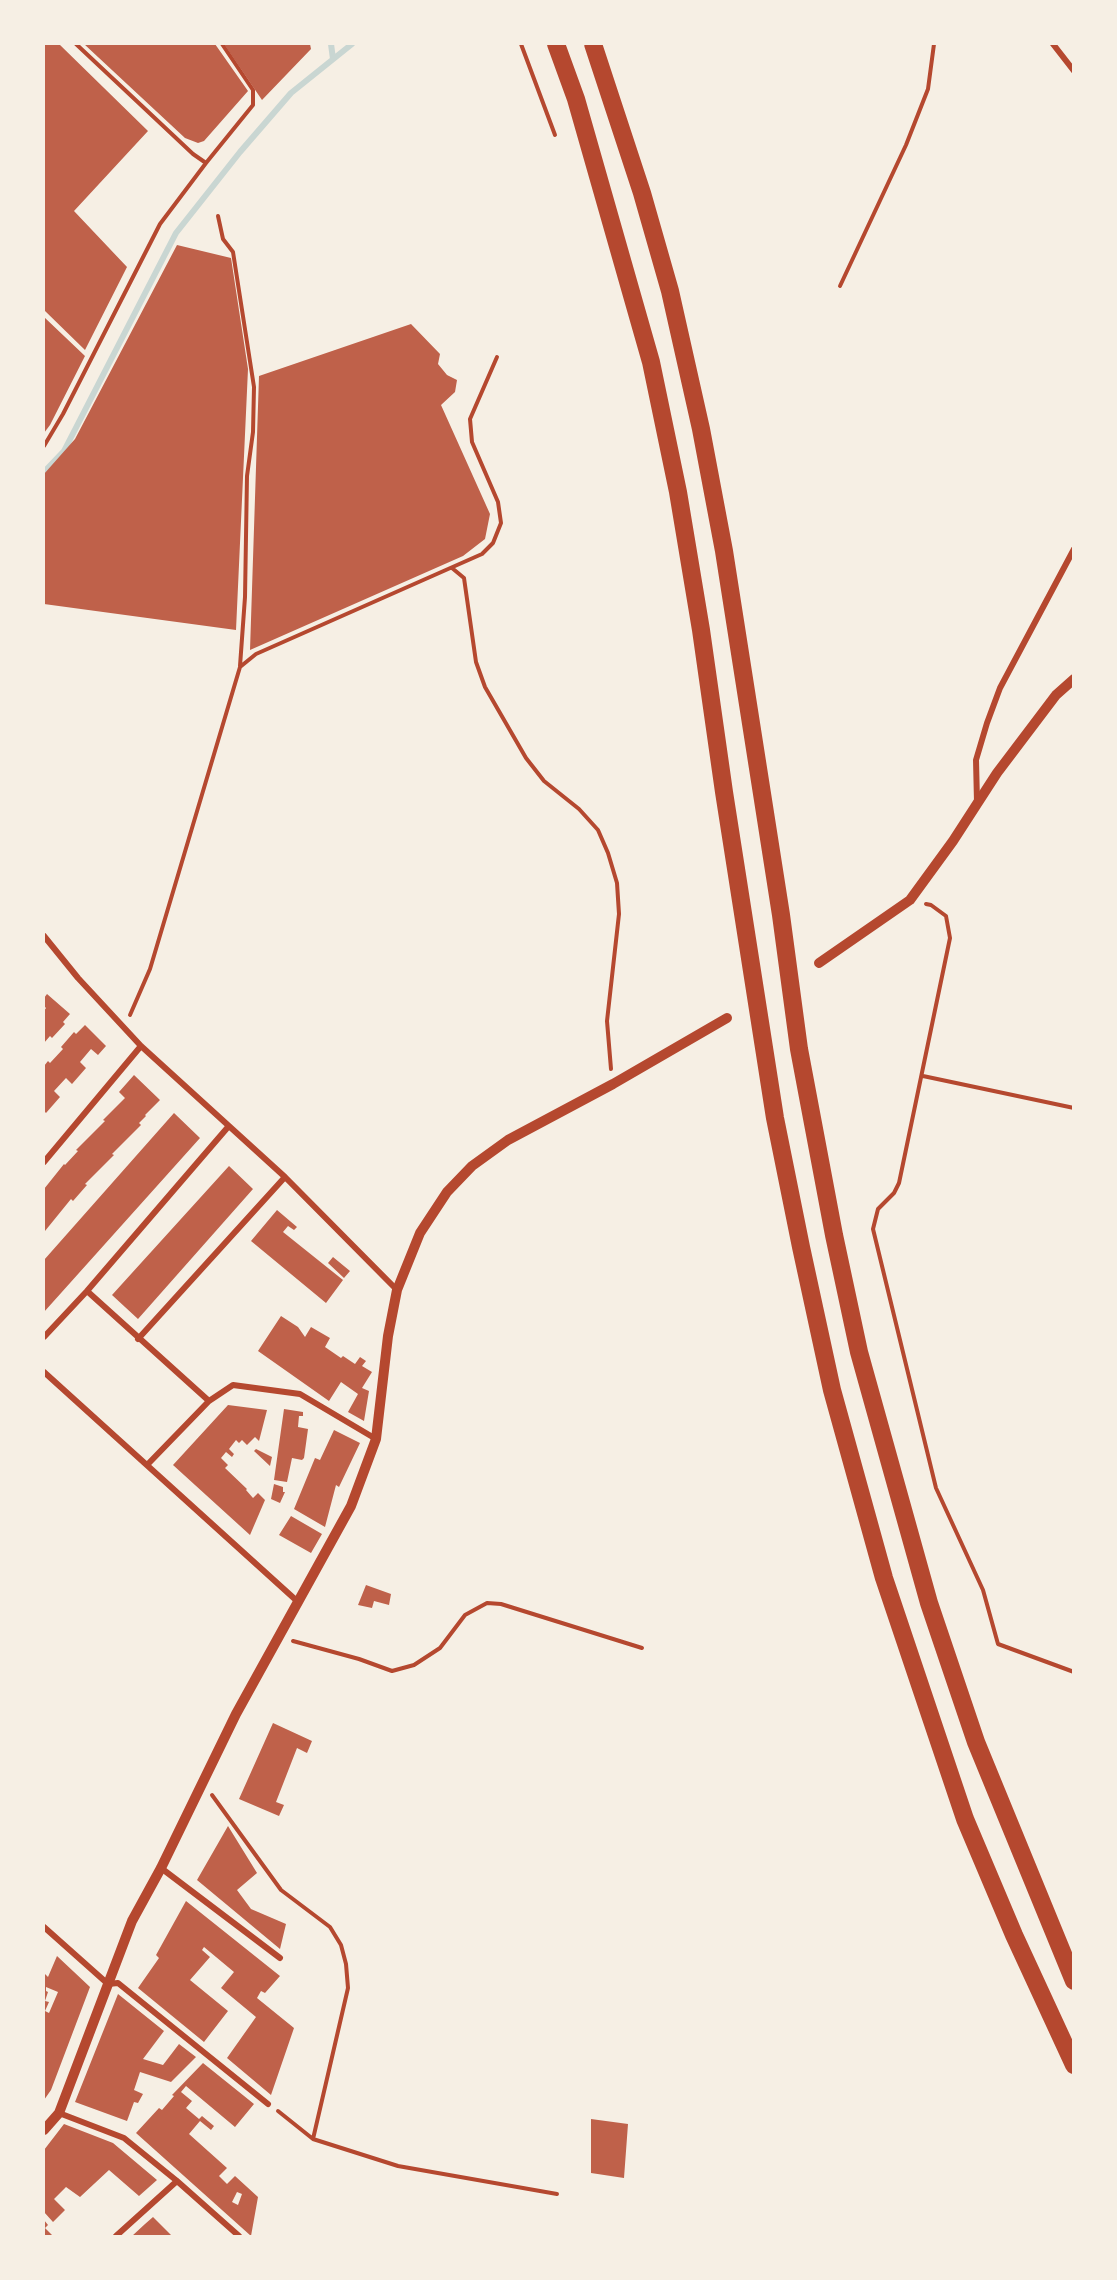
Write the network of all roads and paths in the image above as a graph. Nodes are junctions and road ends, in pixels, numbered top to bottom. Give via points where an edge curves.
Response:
1 (76, 44) edge
2 (222, 44) edge
3 (521, 44) edge
4 (556, 44) edge
5 (593, 44) edge
6 (934, 44) edge
7 (1053, 44) edge
8 (1074, 71) edge
9 (555, 135) dead end
10 (206, 164) junction
11 (218, 216) dead end
12 (840, 286) dead end
13 (497, 357) dead end
14 (44, 446) edge
15 (1074, 549) edge
16 (452, 568) junction
17 (240, 667) junction
18 (1074, 679) edge
19 (977, 804) junction
20 (910, 900) junction
21 (44, 936) edge
22 (819, 963) dead end
23 (727, 1018) dead end
24 (124, 1026) junction
25 (141, 1046) junction
26 (923, 1076) junction
27 (613, 1084) junction
28 (1074, 1108) edge
29 (228, 1127) junction
30 (44, 1162) edge
31 (285, 1177) junction
32 (397, 1290) junction
33 (87, 1291) junction
34 (44, 1337) edge
35 (138, 1338) junction
36 (44, 1372) edge
37 (209, 1401) junction
38 (376, 1439) junction
39 (148, 1464) junction
40 (297, 1601) junction
41 (278, 1637) junction
42 (642, 1648) dead end
43 (1074, 1672) edge
44 (204, 1783) junction
45 (161, 1868) junction
46 (44, 1927) edge
47 (280, 1958) dead end
48 (1071, 1974) edge
49 (108, 1984) junction
50 (1074, 2065) edge
51 (268, 2104) joint
52 (59, 2113) junction
53 (44, 2130) edge
54 (313, 2139) junction
55 (177, 2181) junction
56 (558, 2194) dead end
57 (116, 2236) edge
58 (239, 2236) edge

1 - 10 path
2 - 10 path via 254,90 253,105
3 - 9 path
4 - 50 highway via 576,99 651,362 678,492 775,1118 832,1390 884,1578 965,1819
5 - 48 highway via 670,291 701,429 724,551 799,1049 859,1352 936,1625 976,1742
6 - 12 path via 928,89
7 - 8 street
10 - 14 path via 155,234
11 - 17 path via 223,239 233,252 254,387
13 - 16 path via 470,419 472,442 498,502 501,523 493,543 482,554
15 - 19 street via 1000,688 976,760
16 - 17 path via 256,654
16 - 27 path via 464,578 476,662 485,687 526,758 544,781 579,808 598,830 614,873 619,914 607,1021
17 - 24 path via 150,969
18 - 19 street via 1056,695
19 - 20 street
20 - 22 street
20 - 26 path via 931,904 946,916 950,938
21 - 24 street
23 - 27 street
24 - 25 street
25 - 29 street
25 - 30 street
26 - 28 path
26 - 43 path via 899,1183 878,1209 873,1229 936,1488 983,1590 998,1644
27 - 32 street via 508,1140 472,1166 447,1192 420,1233
29 - 31 street
29 - 33 street
31 - 32 street
31 - 35 street
32 - 38 street
33 - 34 street
33 - 35 street
35 - 37 street
36 - 39 street
37 - 38 street via 233,1385 300,1394
37 - 39 street
38 - 40 street via 351,1506
39 - 40 street
40 - 41 street
41 - 42 path via 392,1671 414,1665 440,1648 465,1615 487,1603
41 - 44 street
44 - 45 street
44 - 54 path via 281,1890 330,1927 346,1964 348,1988
45 - 47 street
45 - 49 street via 132,1921
46 - 49 street
49 - 51 street via 118,1983
49 - 52 street
51 - 54 path
52 - 53 street
52 - 55 street via 124,2138
54 - 56 path via 398,2166
55 - 57 street
55 - 58 street

